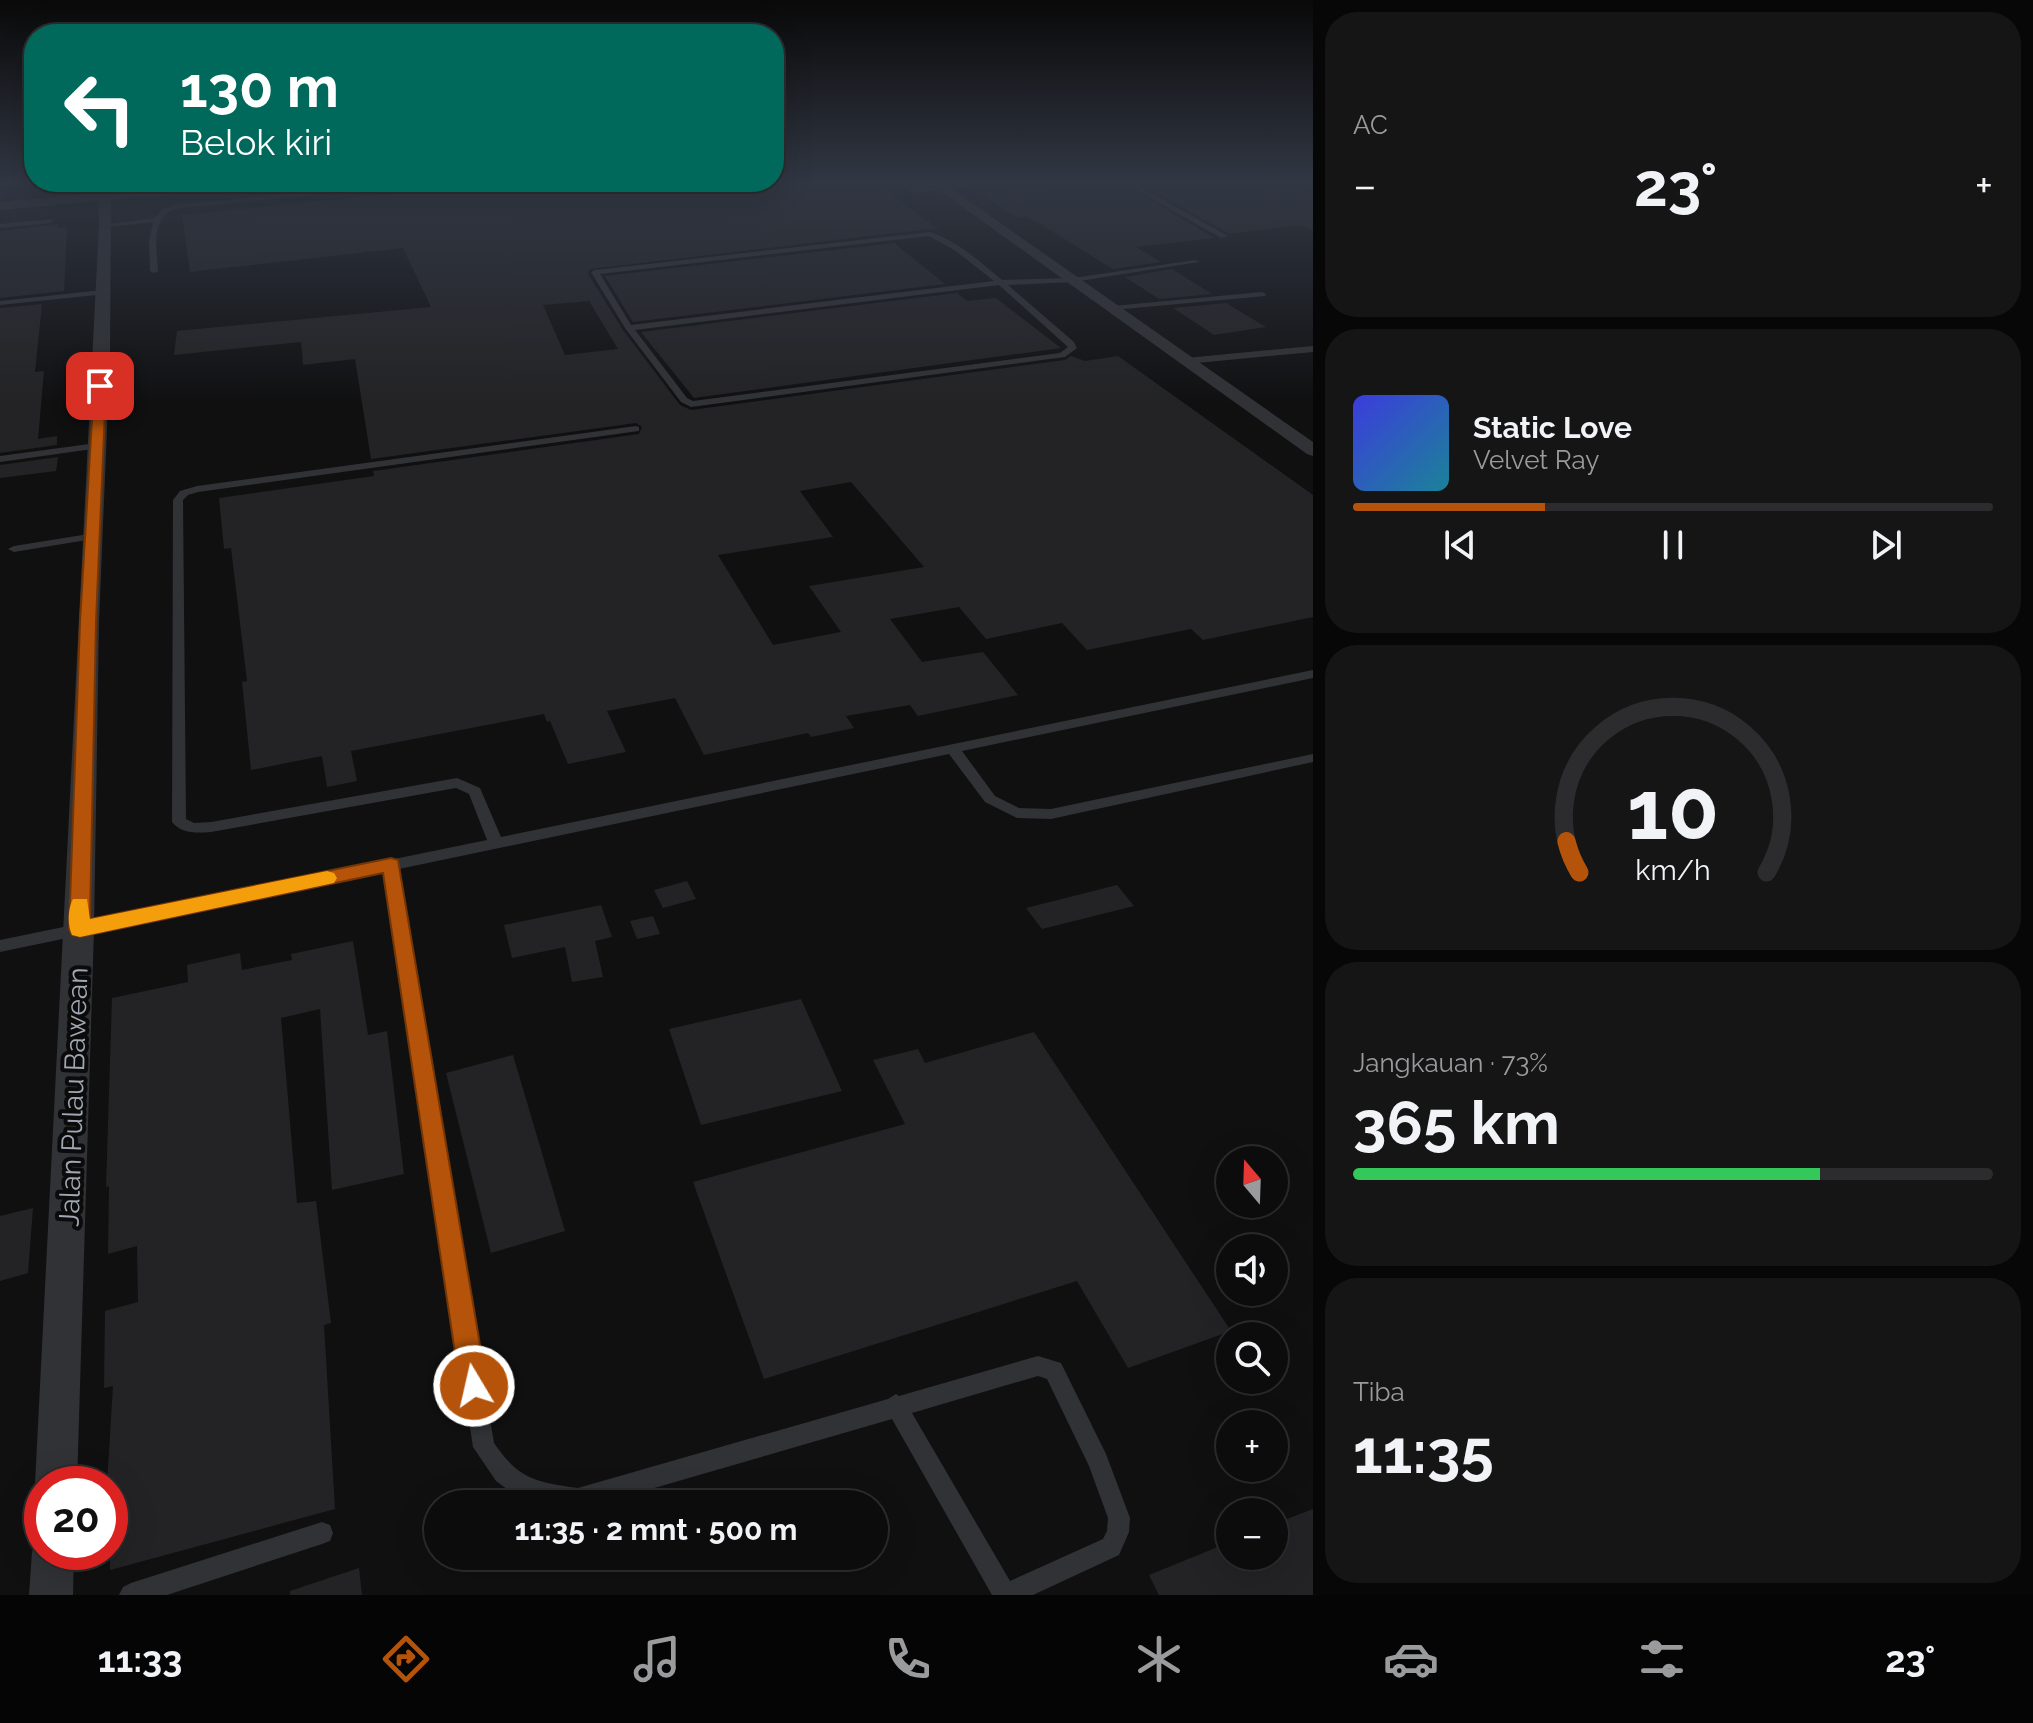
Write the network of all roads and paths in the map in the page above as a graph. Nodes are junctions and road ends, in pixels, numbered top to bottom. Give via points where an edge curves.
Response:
1 (105, 254) edge
2 (154, 254) edge
3 (750, 254) edge
4 (964, 254) edge
5 (1037, 254) edge
6 (1195, 262) dead end
7 (154, 271) dead end
8 (1073, 280) junction
9 (999, 283) junction
10 (103, 292) junction
11 (1262, 294) dead end
12 (0, 303) edge
13 (1113, 308) junction
14 (629, 328) junction
15 (1313, 349) edge
16 (1186, 361) junction
17 (636, 429) dead end
18 (97, 446) junction
19 (1313, 450) edge
20 (0, 459) edge
21 (95, 536) junction
22 (14, 549) dead end
23 (1313, 674) edge
24 (952, 748) junction
25 (1313, 758) edge
26 (496, 843) junction
27 (391, 865) junction
28 (80, 929) junction
29 (0, 946) edge
30 (896, 1405) junction
31 (57, 1466) edge
32 (322, 1533) dead end
33 (52, 1570) edge
34 (51, 1595) edge
35 (131, 1595) edge
36 (1006, 1595) edge

1 - 10 street, Jalan Pulau Bawean
2 - 7 lane
3 - 14 lane via 595,272
4 - 9 lane
5 - 8 street
6 - 8 lane
8 - 9 lane
8 - 13 street
9 - 14 lane
9 - 14 lane via 1071,344 1071,351 695,404 684,400
10 - 12 lane
10 - 18 street, Jalan Pulau Bawean
11 - 13 lane
13 - 16 street
15 - 16 lane
16 - 19 street
17 - 26 lane via 197,489 178,500 179,822 211,827 464,783 475,791
18 - 20 lane
18 - 21 street, Jalan Pulau Bawean
21 - 22 lane
21 - 28 street, Jalan Pulau Bawean
23 - 24 lane
24 - 25 lane via 990,799 1017,813 1051,814
24 - 26 lane
26 - 27 lane
27 - 28 lane
27 - 30 lane via 484,1447 497,1469 528,1492 578,1499
28 - 29 lane
28 - 31 street, Jalan Pulau Bawean
30 - 36 lane
30 - 36 lane via 1038,1366 1054,1370 1098,1462 1119,1518 1118,1532 1111,1547
32 - 35 lane
33 - 34 street

